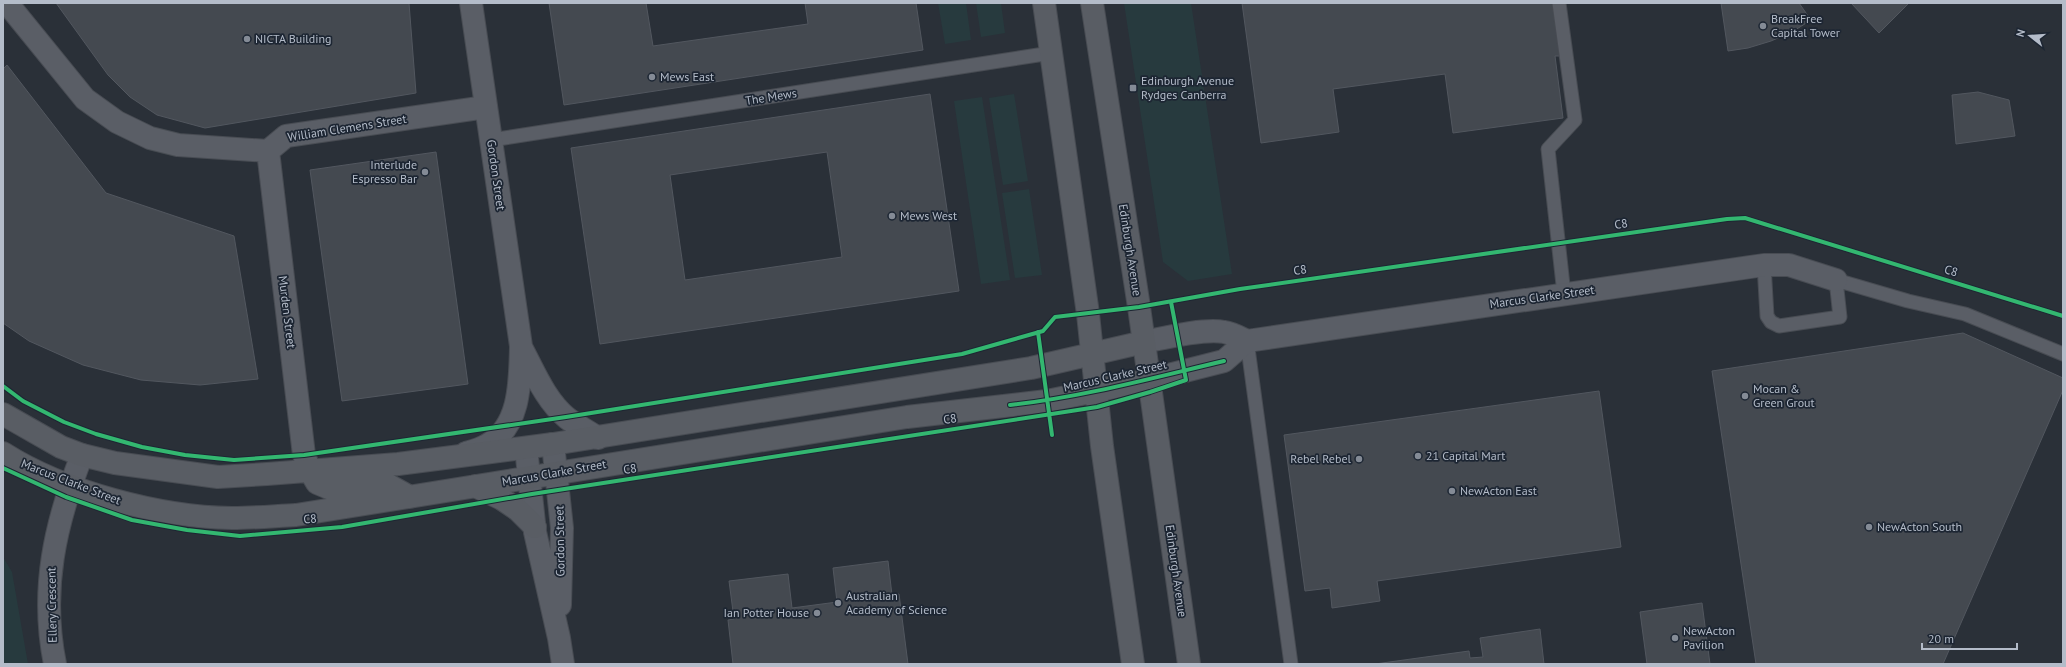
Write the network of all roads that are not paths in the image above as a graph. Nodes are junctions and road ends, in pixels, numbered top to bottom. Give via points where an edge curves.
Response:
1 (471, 3) edge
2 (1044, 3) edge
3 (1092, 3) edge
4 (1559, 3) edge
5 (9, 16) edge
6 (1051, 53) junction
7 (486, 107) junction
8 (491, 140) junction
9 (268, 152) junction
10 (1764, 265) junction
11 (1836, 280) junction
12 (1564, 294) junction
13 (1246, 341) junction
14 (1144, 342) junction
15 (521, 346) junction
16 (1091, 354) junction
17 (2063, 354) edge
18 (1149, 380) junction
19 (1096, 392) junction
20 (3, 414) edge
21 (598, 438) junction
22 (554, 444) junction
23 (526, 448) junction
24 (3, 453) edge
25 (463, 454) junction
26 (82, 455) junction
27 (310, 471) junction
28 (556, 473) junction
29 (530, 477) junction
30 (70, 485) junction
31 (475, 486) junction
32 (410, 497) junction
33 (535, 527) junction
34 (559, 638) junction
35 (55, 664) edge
36 (563, 664) edge
37 (1133, 664) edge
38 (1189, 664) edge
39 (1291, 664) edge

1 - 7 street, Gordon Street
2 - 6 street
3 - 14 street, Edinburgh Avenue
4 - 12 lane via 1576,120 1548,149
5 - 9 street via 85,99 117,122 150,138 178,146
6 - 8 lane, The Mews
6 - 16 street via 1088,314
7 - 8 street, Gordon Street
7 - 9 street, William Clemens Street via 286,136
8 - 15 street, Gordon Street
9 - 27 street, Murden Street via 304,455
10 - 11 street, Marcus Clarke Street via 1789,265
10 - 11 lane via 1767,316 1771,322 1779,326 1840,317
10 - 12 street, Marcus Clarke Street
11 - 17 lane via 1965,314
12 - 13 street, Marcus Clarke Street
13 - 14 street via 1222,331 1178,335
13 - 18 street, Marcus Clarke Street via 1224,361
13 - 39 lane
14 - 16 street
14 - 18 street, Edinburgh Avenue
15 - 21 street, Gordon Street via 545,393 557,408
15 - 25 street, Gordon Street via 517,398 508,425 487,446
16 - 19 street
16 - 21 street via 1024,369
18 - 19 street, Marcus Clarke Street
18 - 38 street, Edinburgh Avenue
19 - 28 street, Marcus Clarke Street via 1047,401 907,417
19 - 37 street
20 - 26 street via 61,447
21 - 22 street
22 - 23 street
22 - 28 street, Gordon Street
23 - 25 street
23 - 29 street, Gordon Street
24 - 30 street, Marcus Clarke Street via 20,464
25 - 27 street via 398,464
26 - 27 street via 115,463 218,477
26 - 30 street, Ellery Crescent
27 - 32 street via 317,483 329,488 349,488 383,482
28 - 29 street, Marcus Clarke Street
28 - 34 street, Gordon Street via 562,528
29 - 31 street, Marcus Clarke Street
29 - 33 street, Gordon Street
30 - 32 street, Marcus Clarke Street via 115,501 172,513 232,518 296,515
30 - 35 street, Ellery Crescent via 50,566 50,611
31 - 32 street, Marcus Clarke Street
31 - 33 street via 502,499
33 - 34 street, Gordon Street
34 - 36 street, Gordon Street

